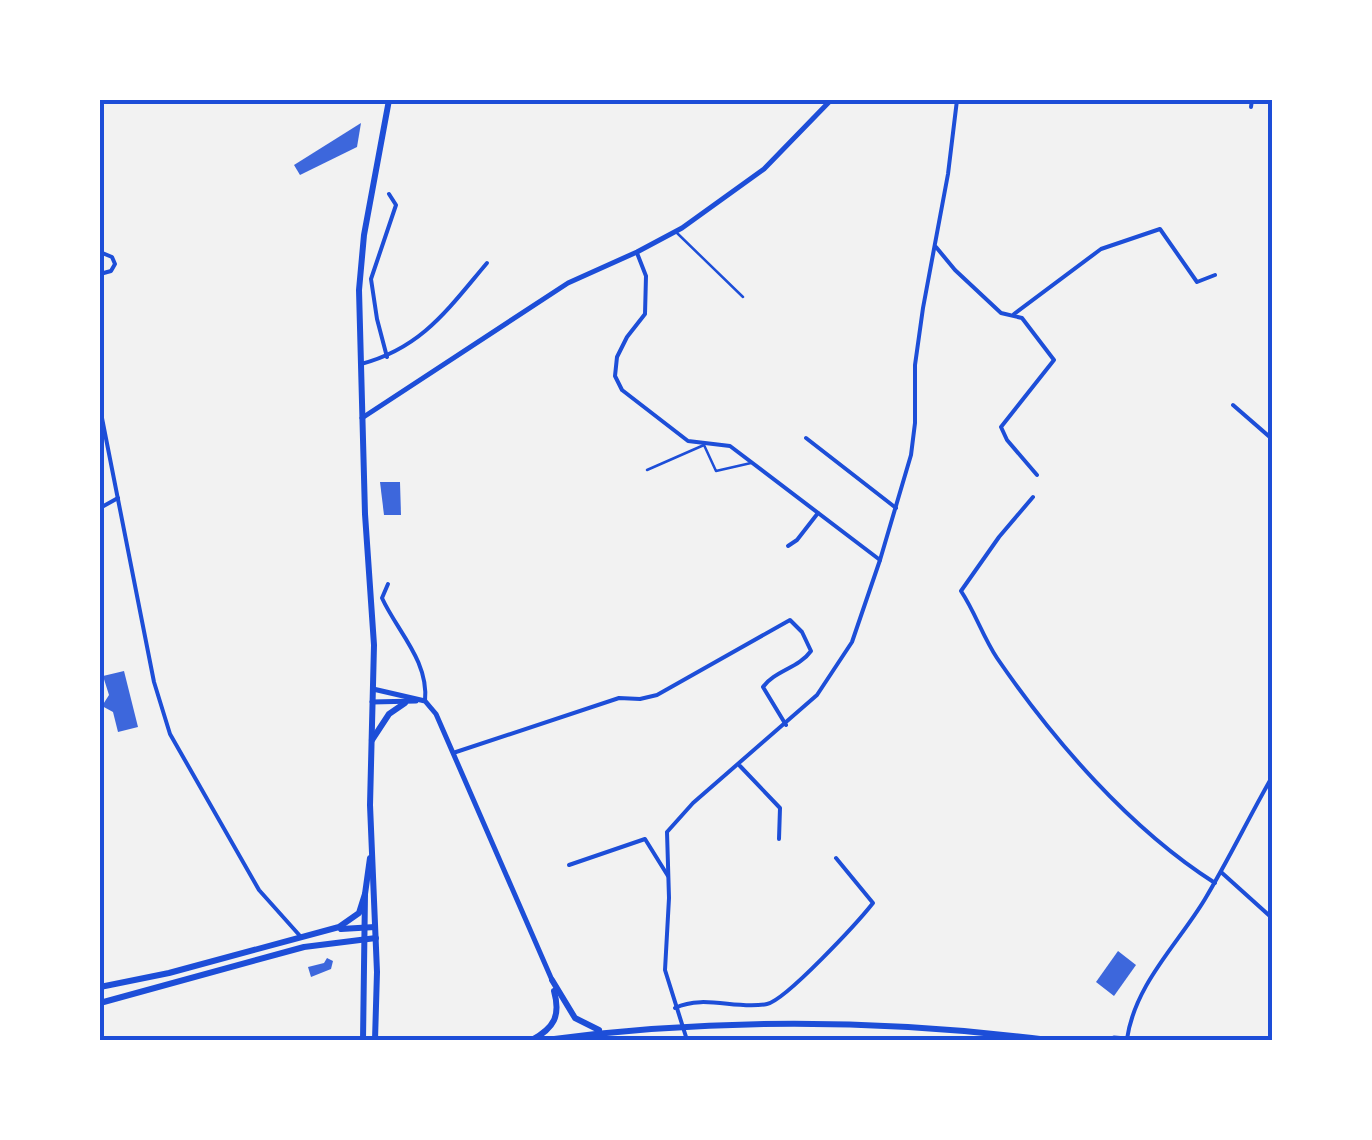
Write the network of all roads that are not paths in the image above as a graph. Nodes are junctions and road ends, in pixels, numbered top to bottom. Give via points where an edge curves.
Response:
1 (389, 100) edge
2 (831, 100) edge
3 (957, 100) edge
4 (1252, 100) edge
5 (1251, 107) dead end
6 (389, 194) dead end
7 (676, 232) junction
8 (936, 247) junction
9 (637, 252) junction
10 (100, 255) edge
11 (487, 263) dead end
12 (100, 272) edge
13 (1215, 276) dead end
14 (744, 298) dead end
15 (1013, 315) junction
16 (387, 357) junction
17 (361, 364) junction
18 (1233, 405) dead end
19 (100, 408) edge
20 (362, 418) junction
21 (806, 438) dead end
22 (1272, 438) edge
23 (108, 447) junction
24 (100, 451) edge
25 (751, 462) junction
26 (647, 470) dead end
27 (1036, 475) dead end
28 (118, 498) junction
29 (1033, 498) dead end
30 (100, 508) edge
31 (896, 508) junction
32 (818, 512) junction
33 (788, 546) dead end
34 (880, 560) junction
35 (388, 584) dead end
36 (373, 689) junction
37 (422, 701) junction
38 (372, 702) junction
39 (405, 703) junction
40 (786, 726) junction
41 (372, 741) junction
42 (453, 753) junction
43 (739, 765) junction
44 (1272, 777) edge
45 (779, 839) dead end
46 (371, 852) junction
47 (836, 858) dead end
48 (569, 864) dead end
49 (1221, 872) junction
50 (668, 876) junction
51 (1215, 883) junction
52 (366, 894) junction
53 (1272, 918) edge
54 (375, 927) junction
55 (364, 928) junction
56 (324, 932) junction
57 (301, 937) junction
58 (364, 938) junction
59 (376, 938) junction
60 (552, 980) junction
61 (100, 987) edge
62 (103, 1003) edge
63 (675, 1008) junction
64 (611, 1031) junction
65 (1114, 1038) edge
66 (1127, 1038) edge
67 (363, 1040) edge
68 (375, 1040) edge
69 (532, 1040) edge
70 (546, 1040) edge
71 (686, 1040) edge
72 (733, 1040) edge
73 (860, 1040) edge
74 (1048, 1040) edge
75 (1138, 1040) edge

1 - 17 main road via 362,249
2 - 7 street via 764,170
3 - 8 street
4 - 5 street
6 - 16 street via 396,205 371,279
7 - 9 street
7 - 14 street
8 - 15 street via 1001,313
8 - 31 street via 916,366 911,455
9 - 20 street via 568,283
9 - 25 street via 646,276 645,314 618,352 618,385 683,438 727,445
10 - 12 street
10 - 12 street via 115,264
11 - 16 street via 427,332
13 - 15 street via 1196,282 1160,229 1100,250
15 - 27 street via 1054,360 1002,427
16 - 17 street
17 - 20 main road
18 - 22 street
19 - 23 street
20 - 36 main road
21 - 31 street
23 - 24 street
23 - 28 street
25 - 26 street via 716,471 704,445
25 - 32 street
28 - 30 street
28 - 57 street via 170,734 259,890
29 - 51 street via 961,591 995,655 1100,784 1149,834
31 - 34 street
32 - 33 street
32 - 34 street
34 - 40 street via 842,662
35 - 37 street via 382,598 412,648 425,684
36 - 37 street
36 - 38 main road
37 - 39 street
37 - 42 street
38 - 39 street
38 - 41 main road
39 - 41 main road
40 - 42 street via 763,687 811,651 790,620 657,695 619,698
40 - 43 street
41 - 46 main road
42 - 60 street
43 - 45 street via 780,808
43 - 50 street via 674,822
44 - 49 street
46 - 52 main road
46 - 54 main road
47 - 63 street via 873,903 788,992 767,1004 694,1002
48 - 50 street via 645,840
49 - 51 street
49 - 53 street
50 - 63 street via 664,964
51 - 66 street via 1153,972
52 - 55 main road
52 - 56 main road via 353,919
54 - 55 main road
54 - 59 main road
55 - 56 main road
55 - 58 main road
56 - 57 main road
57 - 61 main road
58 - 59 main road
58 - 62 main road via 304,946
58 - 67 main road
59 - 68 main road
60 - 64 main road via 578,1022
60 - 69 main road via 557,1017
63 - 71 street
64 - 70 main road
64 - 74 main road via 872,1024
65 - 66 street
66 - 75 street
72 - 73 main road

